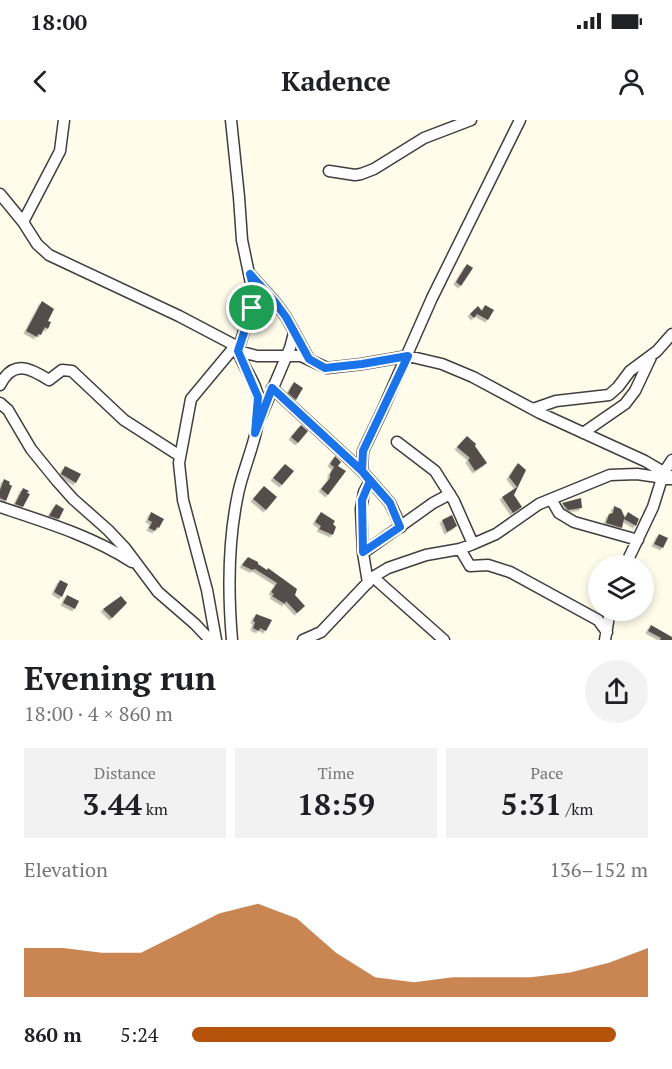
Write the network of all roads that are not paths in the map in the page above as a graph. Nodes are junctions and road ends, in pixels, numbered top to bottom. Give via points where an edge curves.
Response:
1 (64, 120) edge
2 (231, 120) edge
3 (471, 120) edge
4 (520, 120) edge
5 (458, 122) edge
6 (329, 171) dead end
7 (0, 194) edge
8 (23, 222) junction
9 (250, 274) junction
10 (294, 333) junction
11 (672, 334) edge
12 (237, 348) junction
13 (653, 355) junction
14 (286, 356) junction
15 (408, 356) junction
16 (309, 359) junction
17 (0, 385) edge
18 (272, 388) junction
19 (0, 403) edge
20 (532, 408) junction
21 (255, 433) junction
22 (583, 433) junction
23 (398, 442) dead end
24 (180, 456) junction
25 (672, 459) edge
26 (362, 471) junction
27 (668, 477) edge
28 (370, 481) junction
29 (450, 494) junction
30 (551, 499) junction
31 (0, 507) edge
32 (400, 527) junction
33 (638, 540) junction
34 (473, 544) junction
35 (460, 549) junction
36 (363, 552) junction
37 (630, 555) edge
38 (140, 567) junction
39 (370, 580) junction
40 (608, 621) edge
41 (606, 636) edge
42 (210, 640) edge
43 (216, 640) edge
44 (232, 640) edge
45 (303, 640) edge
46 (444, 640) edge

1 - 8 street via 60,151
2 - 9 street via 242,240
3 - 5 street
4 - 15 street via 432,298
5 - 6 street via 361,174
7 - 8 street
8 - 12 street via 43,250 60,262 179,316
9 - 10 street via 275,302
9 - 12 street via 254,298
10 - 14 street
10 - 16 street
11 - 13 street
12 - 14 street via 257,356
12 - 21 street via 258,397
12 - 24 street via 191,399
13 - 20 street via 630,371 609,395 556,400
13 - 22 street via 625,404
14 - 16 street
14 - 18 street
15 - 16 street via 327,368
15 - 20 street via 473,376
15 - 26 street via 363,451
17 - 24 street via 16,369 32,369 50,380 62,370 72,371 124,420
18 - 21 street
18 - 26 street
19 - 38 street via 57,481
20 - 22 street
21 - 44 street via 234,512
22 - 27 street via 645,461
23 - 29 street via 435,471
24 - 43 street via 183,500
25 - 27 street
26 - 28 street
27 - 30 street via 610,475
27 - 33 street
28 - 32 street via 390,503
28 - 36 street via 362,500
29 - 32 street
29 - 34 street
30 - 33 street via 559,513 574,522
30 - 34 street
31 - 38 street via 102,544
32 - 36 street
33 - 37 street
34 - 35 street
35 - 39 street via 388,568
35 - 41 street via 470,566 488,565 510,572 598,621
36 - 39 street
38 - 42 street via 158,592
39 - 45 street via 321,632
39 - 46 street
40 - 41 street

